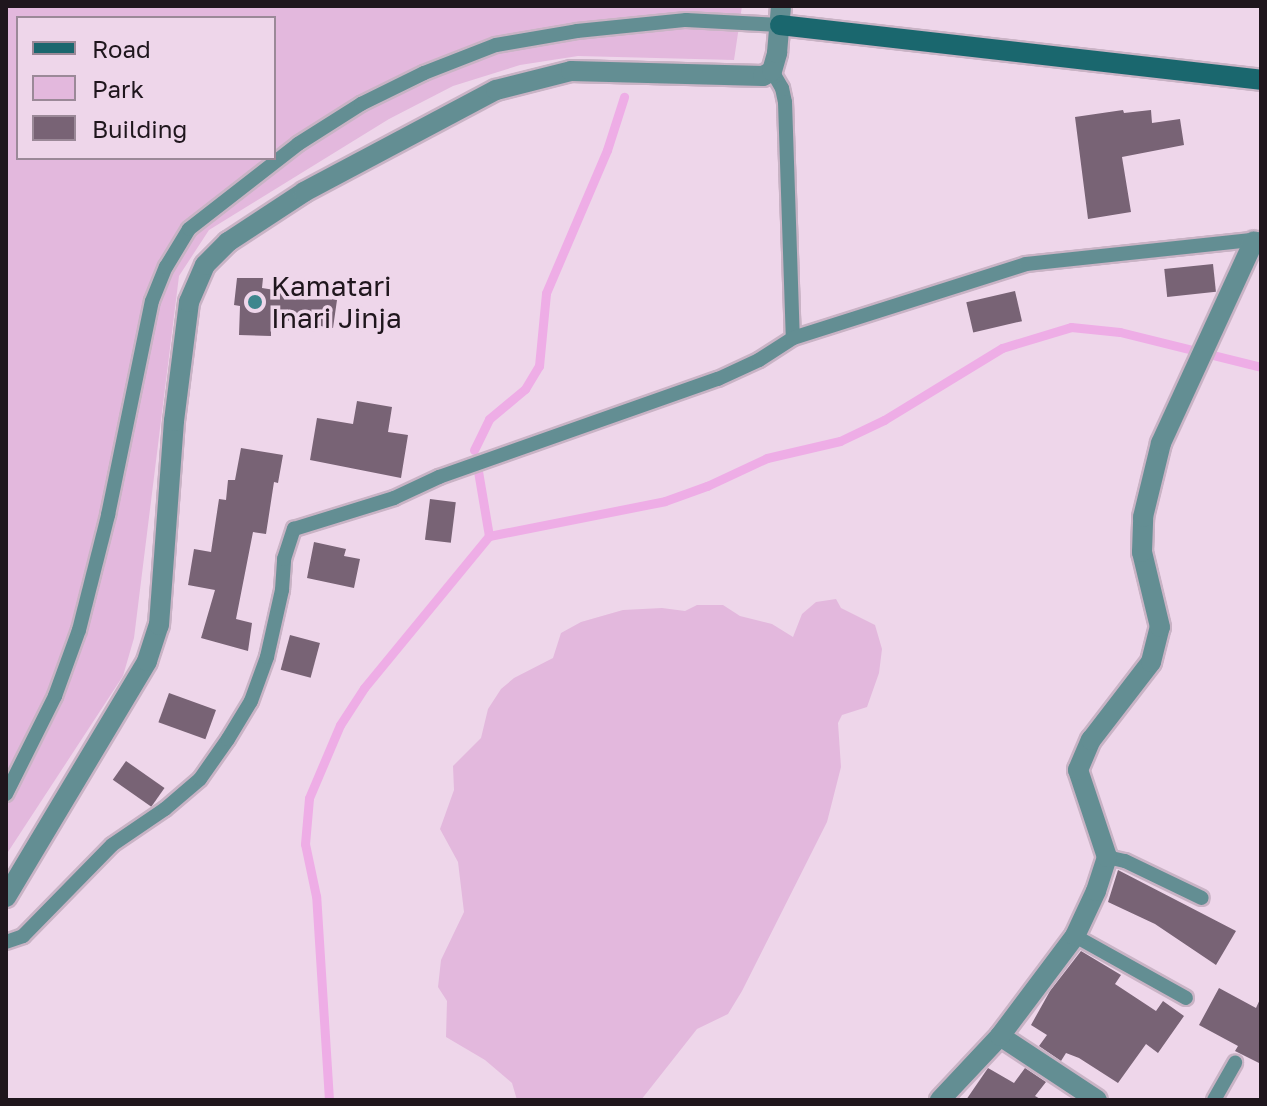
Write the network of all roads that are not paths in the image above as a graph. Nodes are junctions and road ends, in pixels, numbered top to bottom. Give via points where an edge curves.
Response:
1 (781, 15) edge
2 (772, 71) junction
3 (1261, 80) edge
4 (1257, 240) edge
5 (793, 338) junction
6 (6, 794) edge
7 (1107, 857) junction
8 (6, 897) edge
9 (1202, 898) dead end
10 (1075, 936) junction
11 (6, 942) edge
12 (1186, 998) dead end
13 (1000, 1036) junction
14 (1235, 1063) dead end
15 (940, 1100) edge
16 (1097, 1100) edge
17 (1214, 1100) edge

1 - 2 street
1 - 3 street
1 - 6 lane via 577,31 496,45 361,104 286,153 189,229 152,301 79,630 55,696
2 - 5 lane via 785,102
2 - 8 street via 763,76 571,71 496,90 304,192 228,242 205,265 189,302 159,625 147,661
4 - 5 lane via 1026,264
4 - 7 street via 1161,443 1143,517 1142,552 1160,627 1151,662 1091,740 1078,770
5 - 11 lane via 718,379 439,477 394,498 294,529 267,657 251,701 228,739 200,779 112,845 23,936
7 - 9 lane
7 - 10 street
10 - 12 lane
10 - 13 street
13 - 15 street
13 - 16 street
14 - 17 lane

